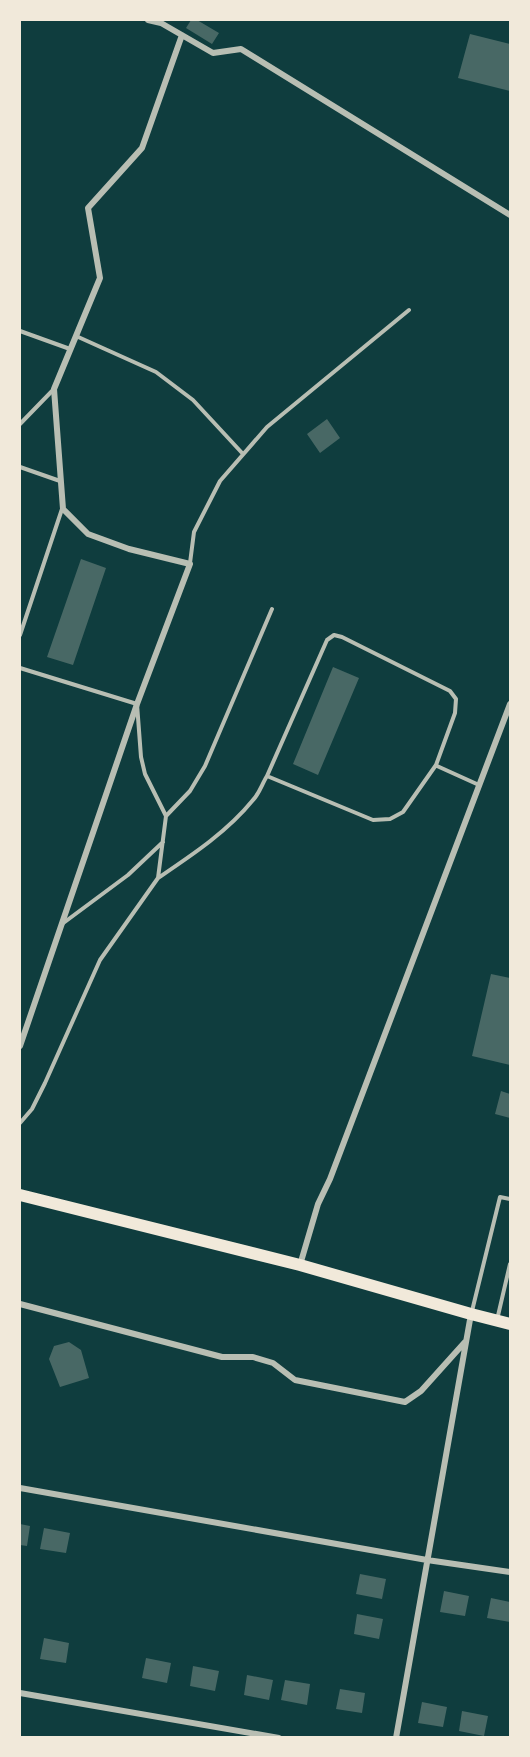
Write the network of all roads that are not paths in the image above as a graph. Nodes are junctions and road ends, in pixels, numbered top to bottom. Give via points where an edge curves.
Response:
1 (148, 20) edge
2 (159, 21) edge
3 (182, 35) junction
4 (510, 215) edge
5 (409, 310) dead end
6 (20, 332) edge
7 (76, 336) junction
8 (70, 349) junction
9 (54, 390) junction
10 (20, 424) edge
11 (243, 454) junction
12 (20, 467) edge
13 (60, 481) junction
14 (63, 509) junction
15 (190, 564) junction
16 (272, 609) dead end
17 (20, 634) edge
18 (20, 668) edge
19 (137, 704) junction
20 (510, 704) edge
21 (436, 765) junction
22 (267, 776) junction
23 (480, 785) junction
24 (166, 816) junction
25 (164, 842) junction
26 (158, 878) junction
27 (61, 925) junction
28 (20, 1046) edge
29 (20, 1123) edge
30 (20, 1195) edge
31 (510, 1199) edge
32 (510, 1264) edge
33 (300, 1265) junction
34 (20, 1304) edge
35 (471, 1314) junction
36 (497, 1320) junction
37 (510, 1324) edge
38 (465, 1341) junction
39 (20, 1488) edge
40 (427, 1560) junction
41 (510, 1572) edge
42 (20, 1693) edge
43 (279, 1737) edge
44 (396, 1737) edge

1 - 2 street
2 - 3 street
3 - 4 street via 213,53 241,49
3 - 7 street via 142,148 88,208 100,278
5 - 11 lane via 267,427
6 - 8 lane
7 - 8 street
7 - 11 lane via 156,372 193,400
8 - 9 street
9 - 10 lane
9 - 13 street
11 - 15 lane via 220,481 194,532
12 - 13 lane
13 - 14 street
14 - 15 street via 88,534
14 - 17 lane
15 - 19 street
16 - 24 lane via 205,766 190,792
18 - 19 lane
19 - 24 lane via 145,774
19 - 27 street
20 - 23 street
21 - 22 lane via 403,812 390,819 373,820
21 - 22 lane via 455,712 456,699 450,691 334,635 327,640
21 - 23 lane
22 - 26 lane via 255,799 214,839
23 - 33 street via 318,1204
24 - 25 lane
25 - 26 lane
25 - 27 lane via 128,875
26 - 29 lane via 100,960 45,1083
27 - 28 street
30 - 33 highway
31 - 35 lane via 500,1197
32 - 36 lane
33 - 35 highway
34 - 38 street via 222,1357 253,1357 273,1363 296,1380 405,1402 421,1391
35 - 36 highway
35 - 38 street
36 - 37 highway
38 - 40 street
39 - 40 street
40 - 41 street
40 - 44 street
42 - 43 street

